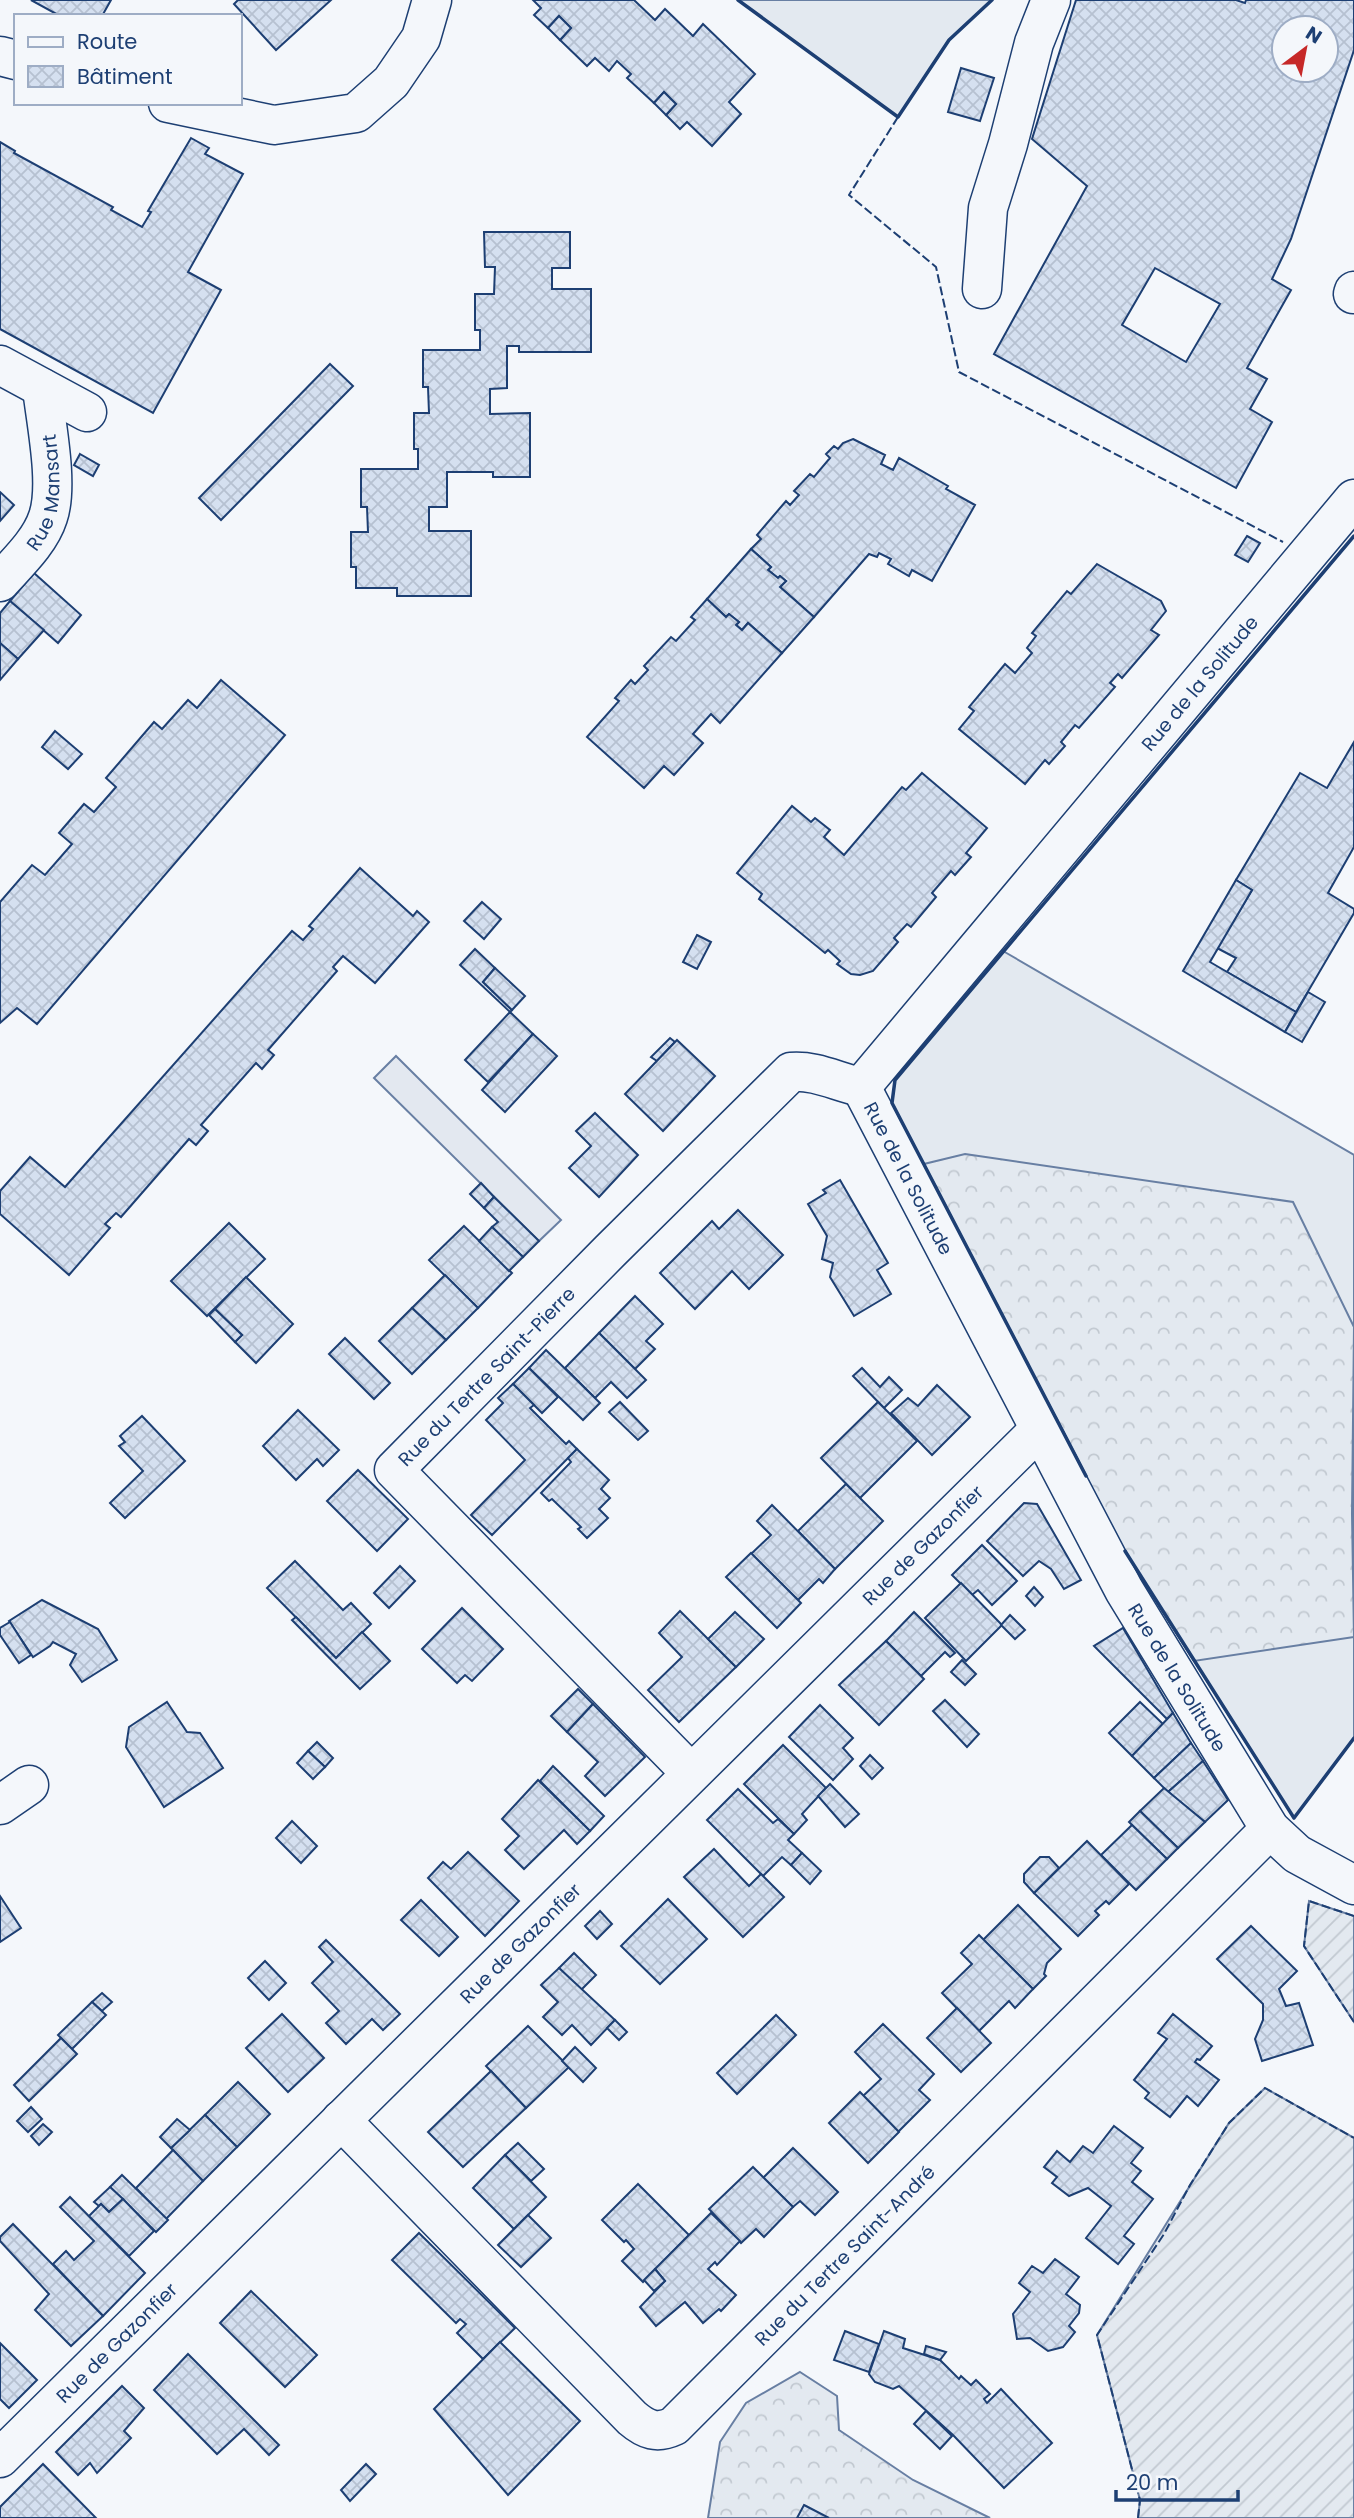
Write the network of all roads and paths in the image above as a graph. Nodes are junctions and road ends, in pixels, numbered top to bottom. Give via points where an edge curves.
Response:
1 (432, 0) edge
2 (1051, 0) edge
3 (178, 105) edge
4 (982, 289) dead end
5 (0, 365) edge
6 (42, 388) junction
7 (87, 412) dead end
8 (1354, 499) edge
9 (0, 582) edge
10 (861, 1087) junction
11 (1040, 1429) junction
12 (691, 1773) junction
13 (1270, 1829) junction
14 (1354, 1885) edge
15 (341, 2120) junction
16 (0, 2458) edge

1 - 3 street via 421,38 391,82 356,114 274,125
2 - 4 street via 1034,43 988,208
5 - 6 street
6 - 7 street
6 - 9 street, Rue Mansart via 53,496 37,539
8 - 10 street, Rue de la Solitude
10 - 11 street, Rue de la Solitude
10 - 12 street, Rue du Tertre Saint-Pierre via 806,1071 791,1072 394,1471
11 - 12 street, Rue de Gazonfier
11 - 13 street, Rue de la Solitude via 1124,1590
12 - 15 street, Rue de Gazonfier
13 - 14 street via 1297,1854
13 - 15 street, Rue du Tertre Saint-André via 674,2426 663,2431 650,2430 632,2417
15 - 16 street, Rue de Gazonfier

